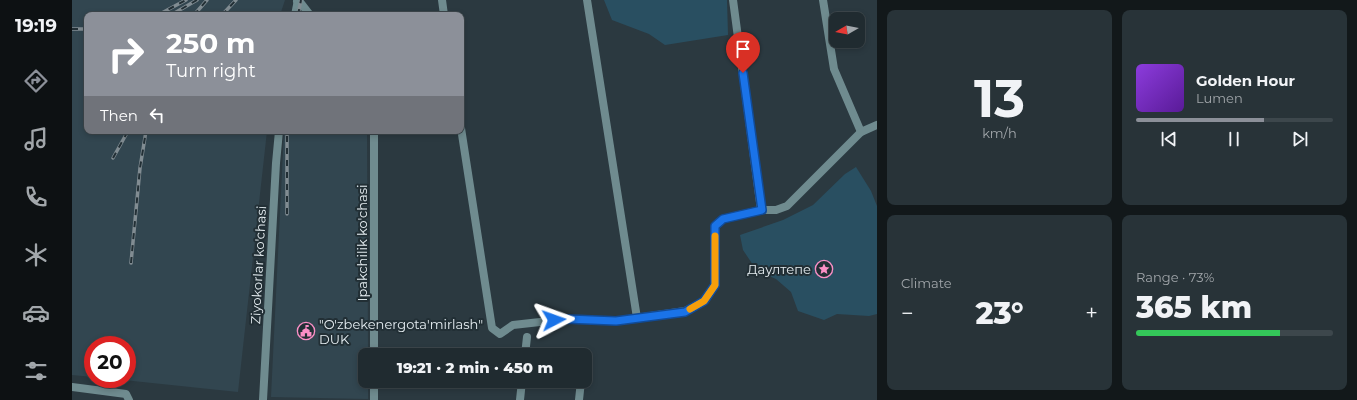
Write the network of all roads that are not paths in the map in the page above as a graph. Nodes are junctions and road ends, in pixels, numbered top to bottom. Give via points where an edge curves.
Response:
1 (442, 0) edge
2 (587, 0) edge
3 (733, 0) edge
4 (823, 0) edge
5 (298, 1) edge
6 (293, 12) edge
7 (296, 12) edge
8 (308, 12) edge
9 (444, 12) edge
10 (877, 127) edge
11 (862, 132) junction
12 (279, 134) edge
13 (374, 134) edge
14 (462, 134) edge
15 (762, 210) junction
16 (637, 318) junction
17 (527, 337) dead end
18 (374, 348) edge
19 (526, 348) edge
20 (72, 387) edge
21 (374, 388) edge
22 (521, 388) edge
23 (580, 388) edge
24 (129, 400) edge
25 (263, 400) edge
26 (374, 400) edge
27 (520, 400) edge
28 (579, 400) edge

1 - 9 street
2 - 16 street
3 - 15 street
4 - 11 street via 834,70
5 - 6 street
5 - 7 street
5 - 8 street
10 - 11 street
11 - 15 street via 788,206 776,210
12 - 25 street, Ziyokorlar ko'chasi
13 - 18 street, Ipakchilik ko'chasi
14 - 16 street via 492,328 500,334 513,325 567,319 616,321
15 - 16 street via 723,219 715,226 715,285 704,301 685,312
17 - 19 street
20 - 24 street via 126,394
21 - 26 street
22 - 27 street
23 - 28 street

